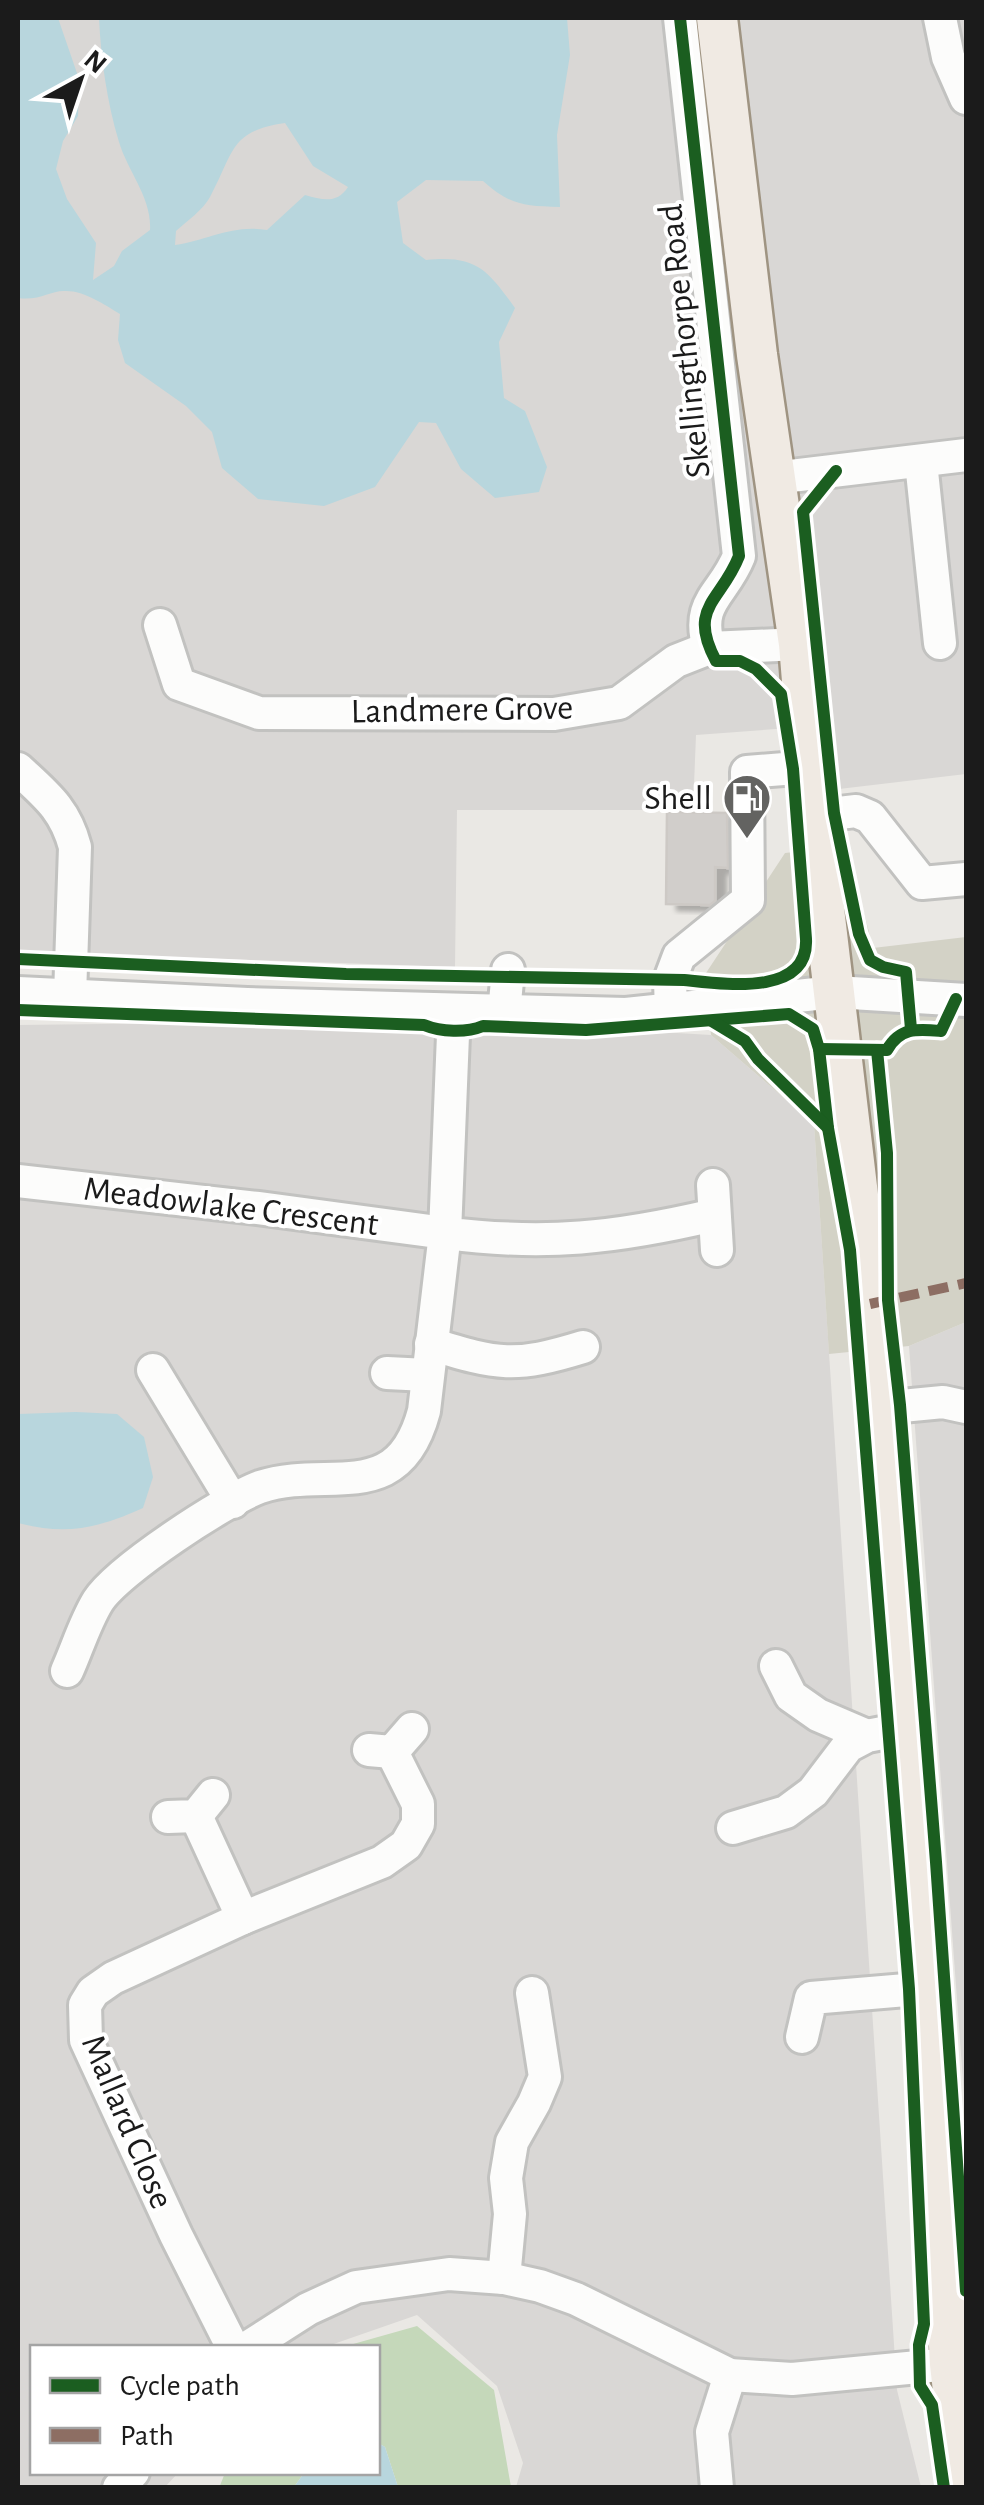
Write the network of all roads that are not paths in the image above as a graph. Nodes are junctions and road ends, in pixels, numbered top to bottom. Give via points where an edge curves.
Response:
1 (680, 18) edge
2 (717, 18) edge
3 (940, 18) edge
4 (966, 98) edge
5 (966, 454) edge
6 (921, 462) junction
7 (774, 478) junction
8 (160, 624) dead end
9 (799, 644) junction
10 (940, 644) dead end
11 (709, 648) junction
12 (809, 767) junction
13 (18, 769) edge
14 (813, 816) junction
15 (966, 879) edge
16 (508, 970) dead end
17 (835, 992) junction
18 (18, 993) edge
19 (70, 996) junction
20 (966, 1000) edge
21 (454, 1010) junction
22 (672, 1012) junction
23 (504, 1013) junction
24 (18, 1181) edge
25 (445, 1233) junction
26 (717, 1250) dead end
27 (582, 1347) dead end
28 (429, 1360) junction
29 (149, 1364) dead end
30 (387, 1373) dead end
31 (966, 1407) edge
32 (881, 1408) junction
33 (232, 1502) junction
34 (776, 1666) dead end
35 (67, 1671) dead end
36 (908, 1728) junction
37 (868, 1736) junction
38 (391, 1744) dead end
39 (193, 1810) dead end
40 (733, 1828) dead end
41 (243, 1918) junction
42 (532, 1986) dead end
43 (930, 1988) junction
44 (802, 2037) dead end
45 (954, 2144) edge
46 (504, 2278) junction
47 (231, 2345) edge
48 (252, 2345) edge
49 (950, 2364) junction
50 (730, 2375) junction
51 (717, 2488) edge
52 (964, 2488) edge

1 - 11 street, Skellingthorpe Road via 739,556 705,609
2 - 7 main road, Skellingthorpe Road
3 - 4 street
5 - 6 street
6 - 7 street
6 - 10 street
7 - 9 main road, Skellingthorpe Road
8 - 11 street, Landmere Grove via 179,684 259,713 554,714 619,703 676,661
9 - 11 street
9 - 12 main road, Skellingthorpe Road
12 - 14 main road, Skellingthorpe Road
12 - 22 street via 747,772 748,900 679,956 670,980
13 - 19 street via 54,802 75,847
14 - 15 street via 870,817 922,883
14 - 17 main road, Skellingthorpe Road
16 - 23 street
17 - 20 street
17 - 22 street
17 - 32 main road, Skellingthorpe Road
18 - 19 street
19 - 21 street
21 - 23 street
21 - 25 street
22 - 23 street
24 - 25 street, Meadowlake Crescent
25 - 26 street, Meadowlake Crescent via 510,1241 588,1238 648,1230 714,1200
25 - 28 street
27 - 28 street via 508,1364
28 - 30 street
28 - 33 street via 419,1432 391,1466 346,1480 284,1481
29 - 33 street
31 - 32 street via 943,1402
32 - 36 main road, Skellingthorpe Road
33 - 35 street via 134,1564 110,1588
34 - 37 street via 790,1696
36 - 37 street
36 - 43 main road, Skellingthorpe Road
37 - 40 street via 848,1746 812,1792 786,1812
38 - 41 street, Mallard Close via 418,1804 418,1824 406,1845 382,1862
39 - 41 street
41 - 47 street, Mallard Close via 114,1978 84,2005 86,2040
42 - 46 street via 545,2077 512,2142
43 - 44 street via 811,1998
43 - 45 main road, Skellingthorpe Road
45 - 49 main road, Skellingthorpe Road
46 - 48 street via 449,2274 356,2287
46 - 50 street via 576,2299
49 - 50 street via 792,2379
49 - 52 main road, Skellingthorpe Road
50 - 51 street via 712,2432

